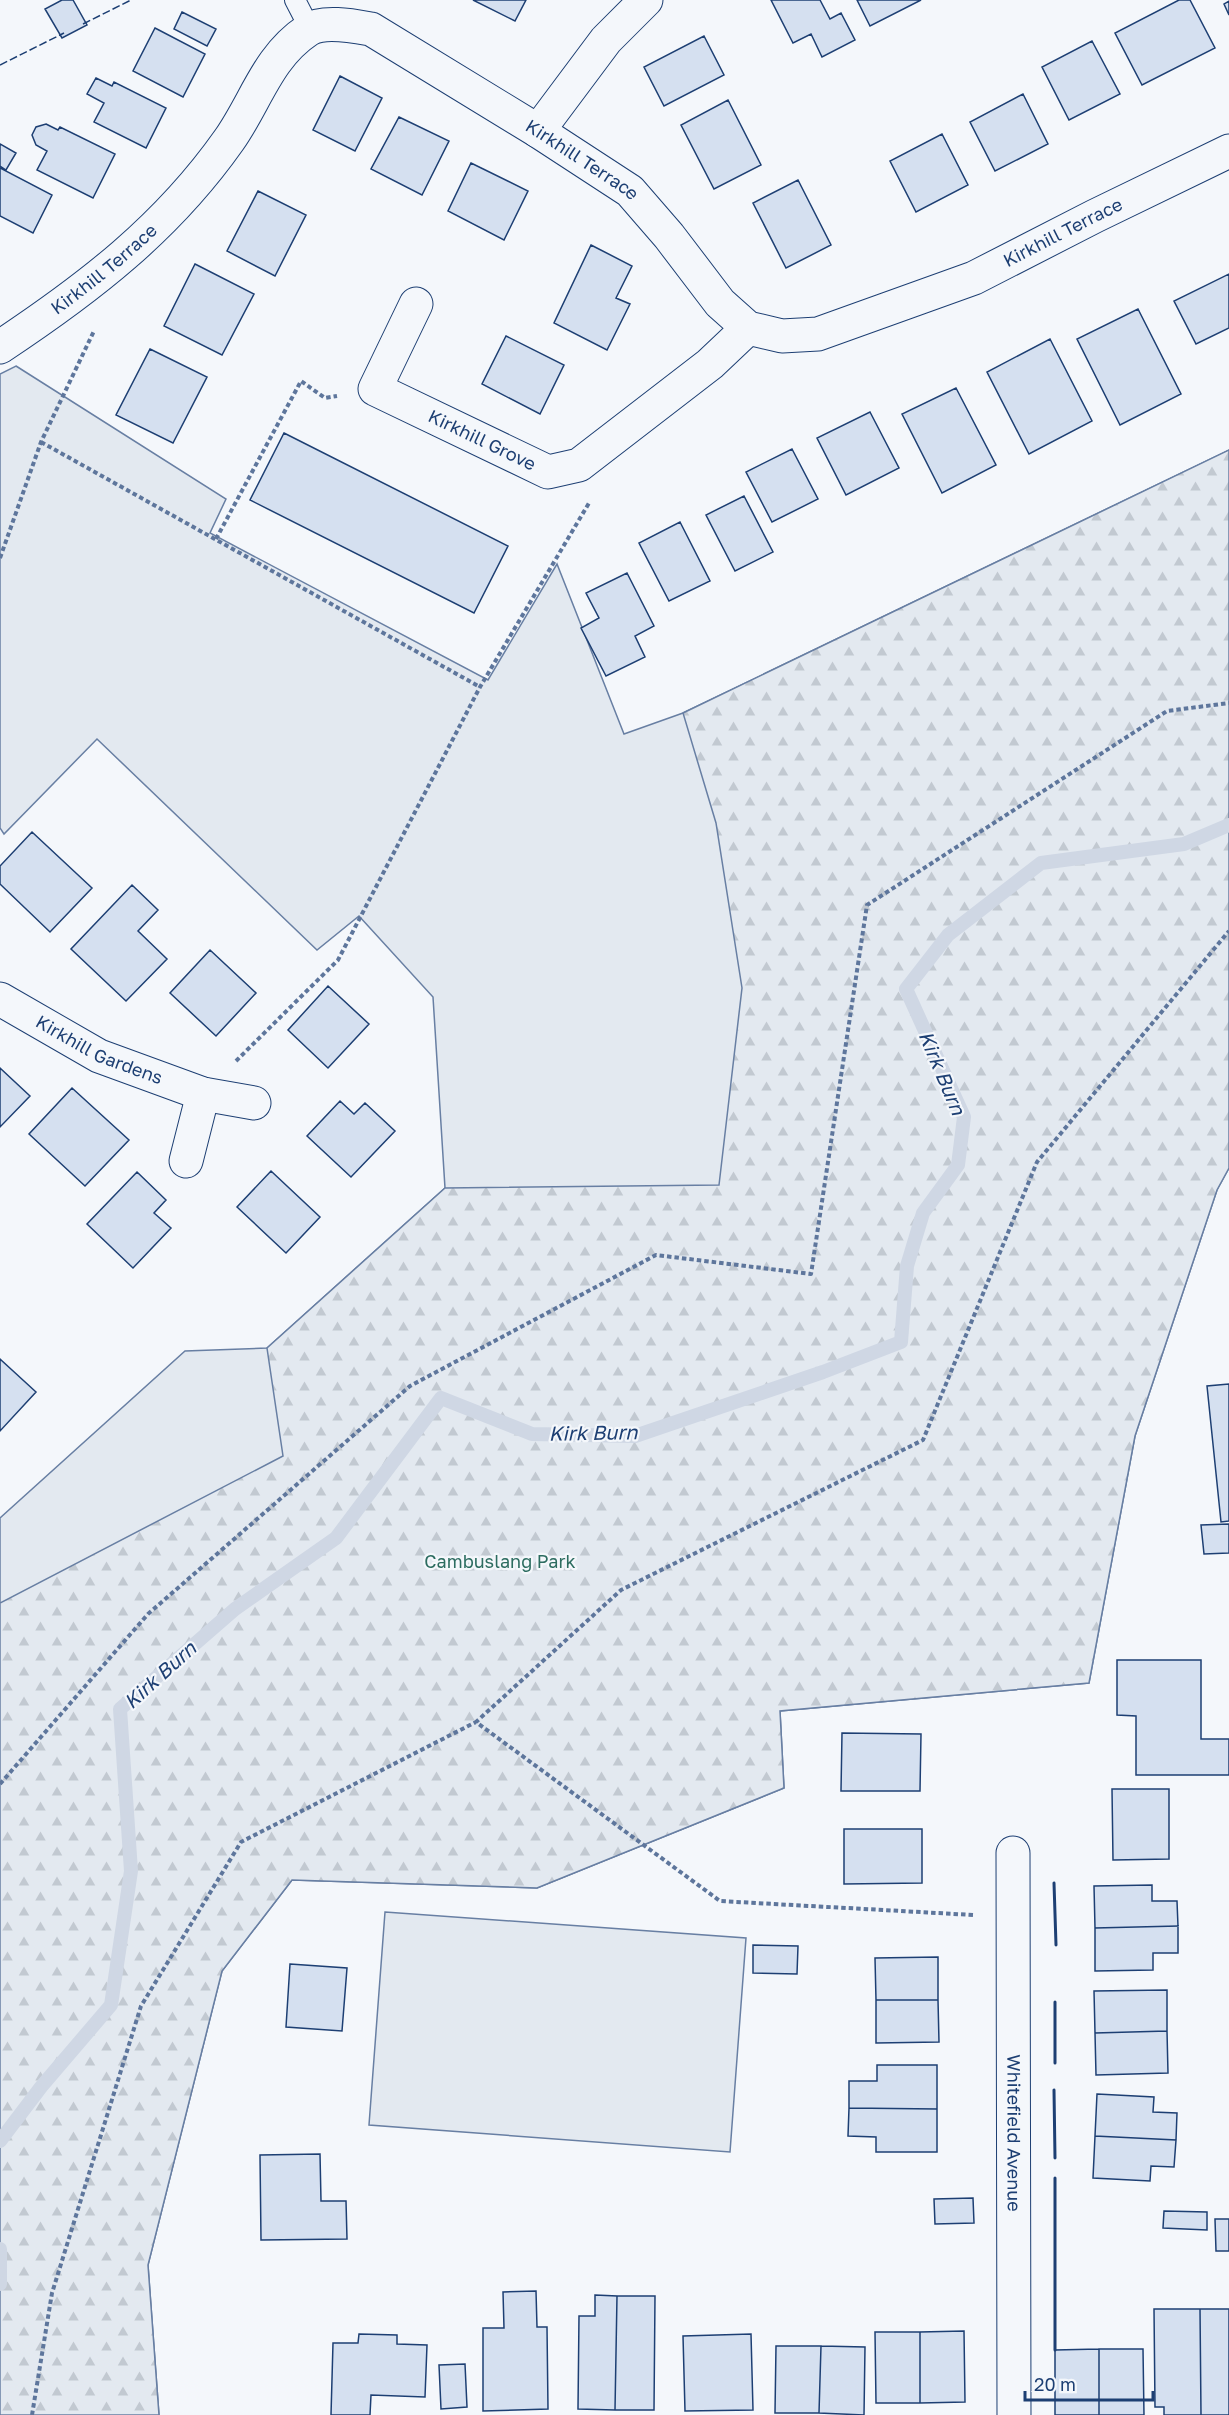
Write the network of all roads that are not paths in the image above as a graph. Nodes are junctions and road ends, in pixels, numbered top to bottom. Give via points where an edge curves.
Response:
1 (295, 0) edge
2 (646, 0) edge
3 (310, 28) junction
4 (538, 131) junction
5 (1229, 151) edge
6 (416, 304) dead end
7 (748, 328) junction
8 (0, 347) edge
9 (0, 999) edge
10 (203, 1094) junction
11 (254, 1103) dead end
12 (186, 1161) dead end
13 (1013, 1853) dead end
14 (1014, 2415) edge

1 - 3 lane
2 - 4 street via 606,40
3 - 4 street, Kirkhill Terrace via 342,24 370,28
3 - 8 street, Kirkhill Terrace via 278,55 229,139 164,219 86,286
4 - 7 street, Kirkhill Terrace via 630,191 720,303
5 - 7 street, Kirkhill Terrace via 974,278 818,334 782,336
6 - 7 street, Kirkhill Grove via 375,389 548,472 579,465 710,364
9 - 10 street, Kirkhill Gardens via 99,1056
10 - 11 street, Kirkhill Gardens
10 - 12 street
13 - 14 street, Whitefield Avenue

